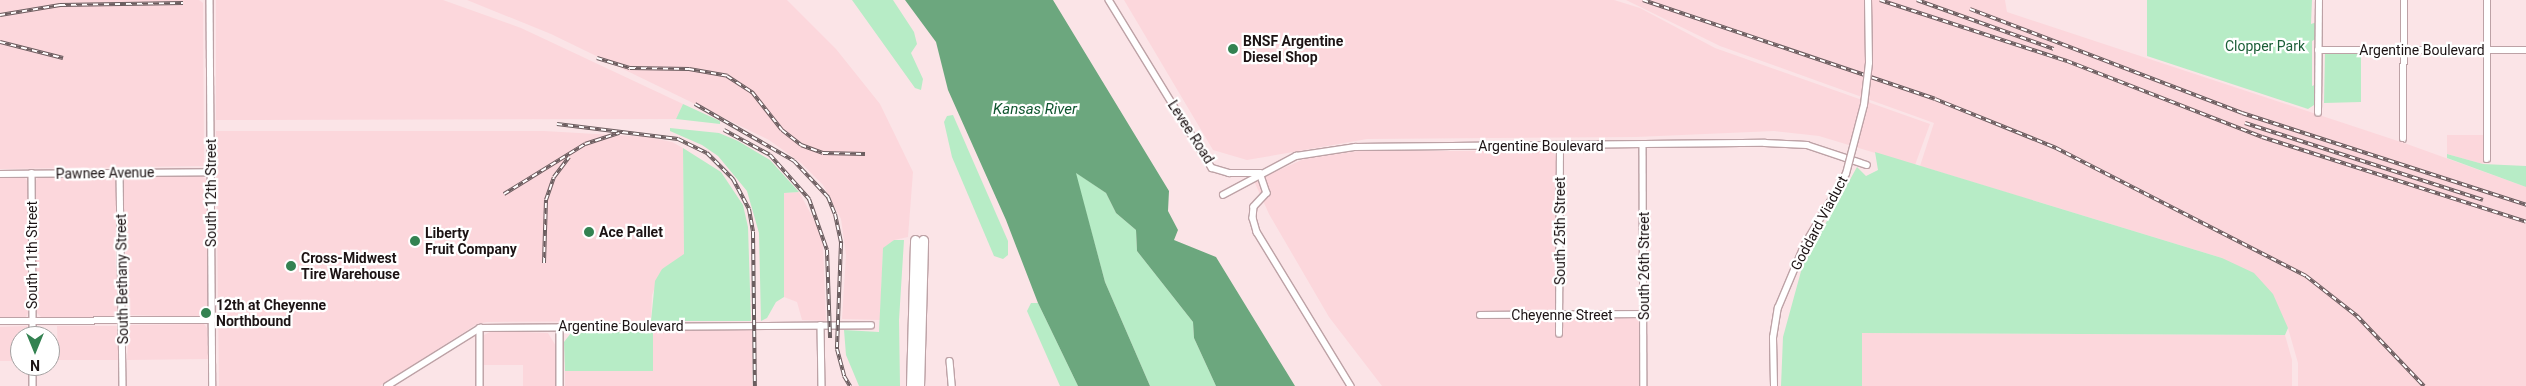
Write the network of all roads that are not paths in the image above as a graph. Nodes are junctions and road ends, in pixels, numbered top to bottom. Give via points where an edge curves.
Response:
1 (210, 0) edge
2 (1109, 0) edge
3 (1868, 0) edge
4 (2319, 0) edge
5 (2404, 0) edge
6 (2487, 0) edge
7 (2318, 50) junction
8 (2404, 50) junction
9 (2487, 50) junction
10 (2526, 50) edge
11 (2318, 113) dead end
12 (2403, 140) dead end
13 (1560, 146) junction
14 (1643, 146) junction
15 (2487, 159) dead end
16 (1867, 165) dead end
17 (120, 172) junction
18 (211, 172) junction
19 (32, 173) junction
20 (1260, 173) junction
21 (0, 174) edge
22 (1223, 195) dead end
23 (1644, 314) junction
24 (1480, 315) dead end
25 (1559, 316) junction
26 (212, 320) junction
27 (0, 321) edge
28 (33, 321) junction
29 (122, 321) junction
30 (821, 325) junction
31 (871, 325) dead end
32 (33, 326) edge
33 (560, 327) junction
34 (480, 328) junction
35 (1559, 334) dead end
36 (950, 361) dead end
37 (395, 384) edge
38 (123, 386) edge
39 (213, 386) edge
40 (387, 386) edge
41 (480, 386) edge
42 (560, 386) edge
43 (822, 386) edge
44 (911, 386) edge
45 (920, 386) edge
46 (952, 386) edge
47 (1351, 386) edge
48 (1644, 386) edge
49 (1774, 386) edge

1 - 18 street, South 12th Street
2 - 20 street, Levee Road via 1212,168 1229,173
3 - 49 street, Goddard Viaduct, bridge via 1869,63 1864,105 1846,174 1804,246 1778,308 1773,338
4 - 7 street
5 - 8 street
6 - 9 street
7 - 8 street, Argentine Boulevard
7 - 11 street
8 - 9 street, Argentine Boulevard
8 - 12 street
9 - 10 street, Argentine Boulevard
9 - 15 street
13 - 14 street, Argentine Boulevard
13 - 20 street, Argentine Boulevard via 1355,147 1296,156
13 - 25 street, South 25th Street
14 - 16 street, Argentine Boulevard via 1807,145
14 - 23 street, South 26th Street
17 - 18 street, Pawnee Avenue
17 - 19 street, Pawnee Avenue
17 - 29 street, South Bethany Street
18 - 26 street, South 12th Street
19 - 21 street, Pawnee Avenue
19 - 28 street, South 11th Street
20 - 22 street, Argentine Boulevard
20 - 47 street via 1267,193 1254,207 1257,232
23 - 25 street, Cheyenne Street
23 - 48 street, South 26th Street
24 - 25 street, Cheyenne Street
25 - 35 street, South 25th Street
26 - 29 street
26 - 39 street, South 12th Street
27 - 28 street
28 - 29 street
28 - 32 street, South 11th Street
29 - 38 street, South Bethany Street
30 - 31 street, Argentine Boulevard
30 - 33 street, Argentine Boulevard
30 - 43 street
33 - 34 street, Argentine Boulevard
33 - 42 street
34 - 37 street
34 - 41 street
36 - 46 street
37 - 40 street
44 - 45 highway via 919,240

